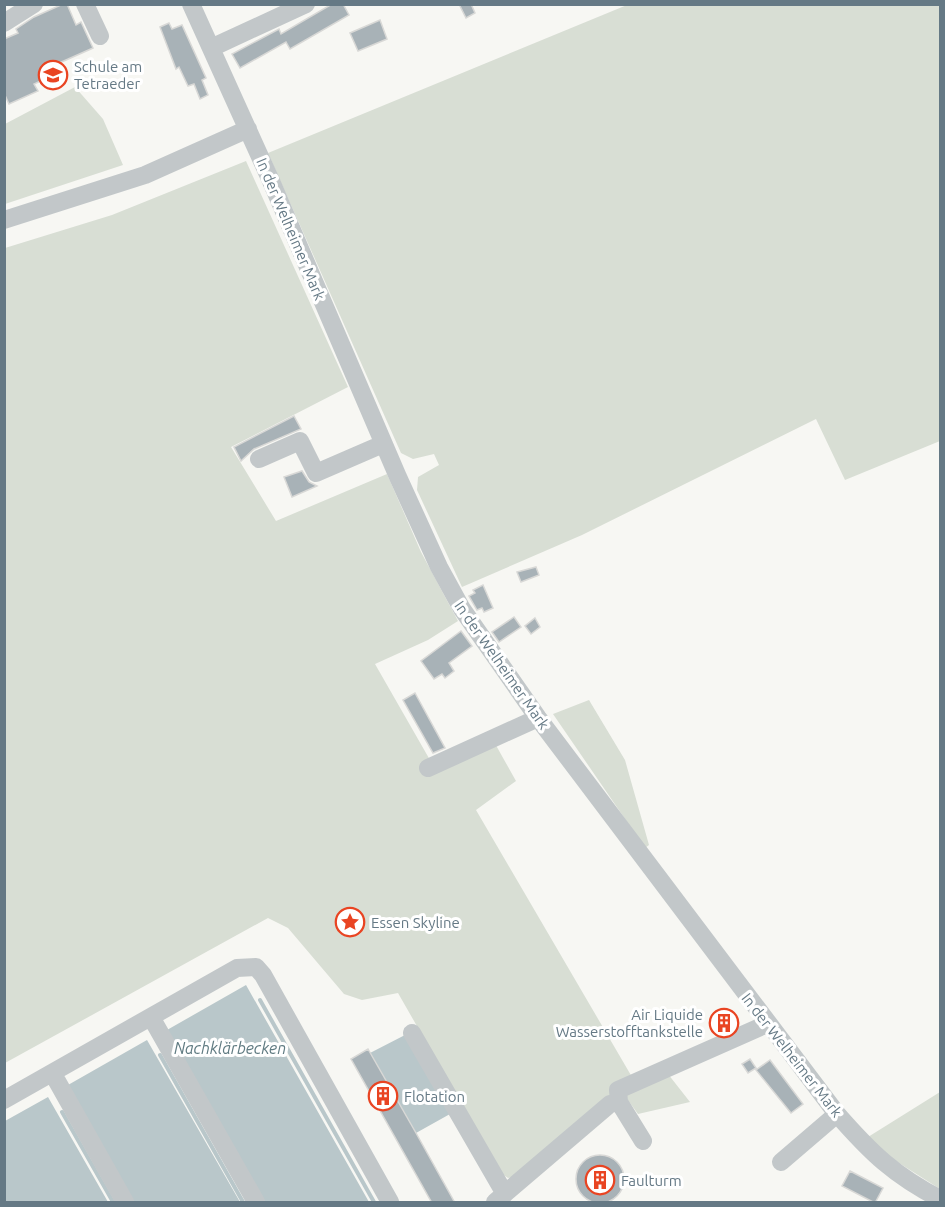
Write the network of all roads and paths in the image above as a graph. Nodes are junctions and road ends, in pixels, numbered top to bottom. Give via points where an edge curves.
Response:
1 (34, 4) edge
2 (85, 4) edge
3 (191, 4) edge
4 (306, 4) edge
5 (4, 23) edge
6 (100, 36) dead end
7 (211, 48) junction
8 (248, 129) junction
9 (4, 220) edge
10 (383, 444) junction
11 (259, 459) dead end
12 (538, 718) junction
13 (428, 768) dead end
14 (151, 1017) junction
15 (767, 1024) junction
16 (412, 1033) dead end
17 (53, 1074) junction
18 (4, 1100) edge
19 (619, 1102) junction
20 (837, 1114) junction
21 (643, 1141) dead end
22 (782, 1162) dead end
23 (500, 1198) edge
24 (940, 1199) edge
25 (125, 1203) edge
26 (256, 1203) edge
27 (390, 1203) edge

1 - 5 street
2 - 6 street
3 - 7 street, In der Welheimer Mark
4 - 7 street
7 - 8 street, In der Welheimer Mark
8 - 9 street via 145,174
8 - 10 street, In der Welheimer Mark
10 - 11 street via 316,472 300,441
10 - 12 street, In der Welheimer Mark via 462,609
12 - 13 street
12 - 15 street, In der Welheimer Mark
14 - 17 street
14 - 26 street
14 - 27 street via 237,968 256,967
15 - 19 street via 618,1090
15 - 20 street, In der Welheimer Mark
16 - 23 street
17 - 18 street
17 - 25 street
19 - 21 street
19 - 23 street via 610,1104
20 - 22 street
20 - 24 street, In der Welheimer Mark via 896,1174

